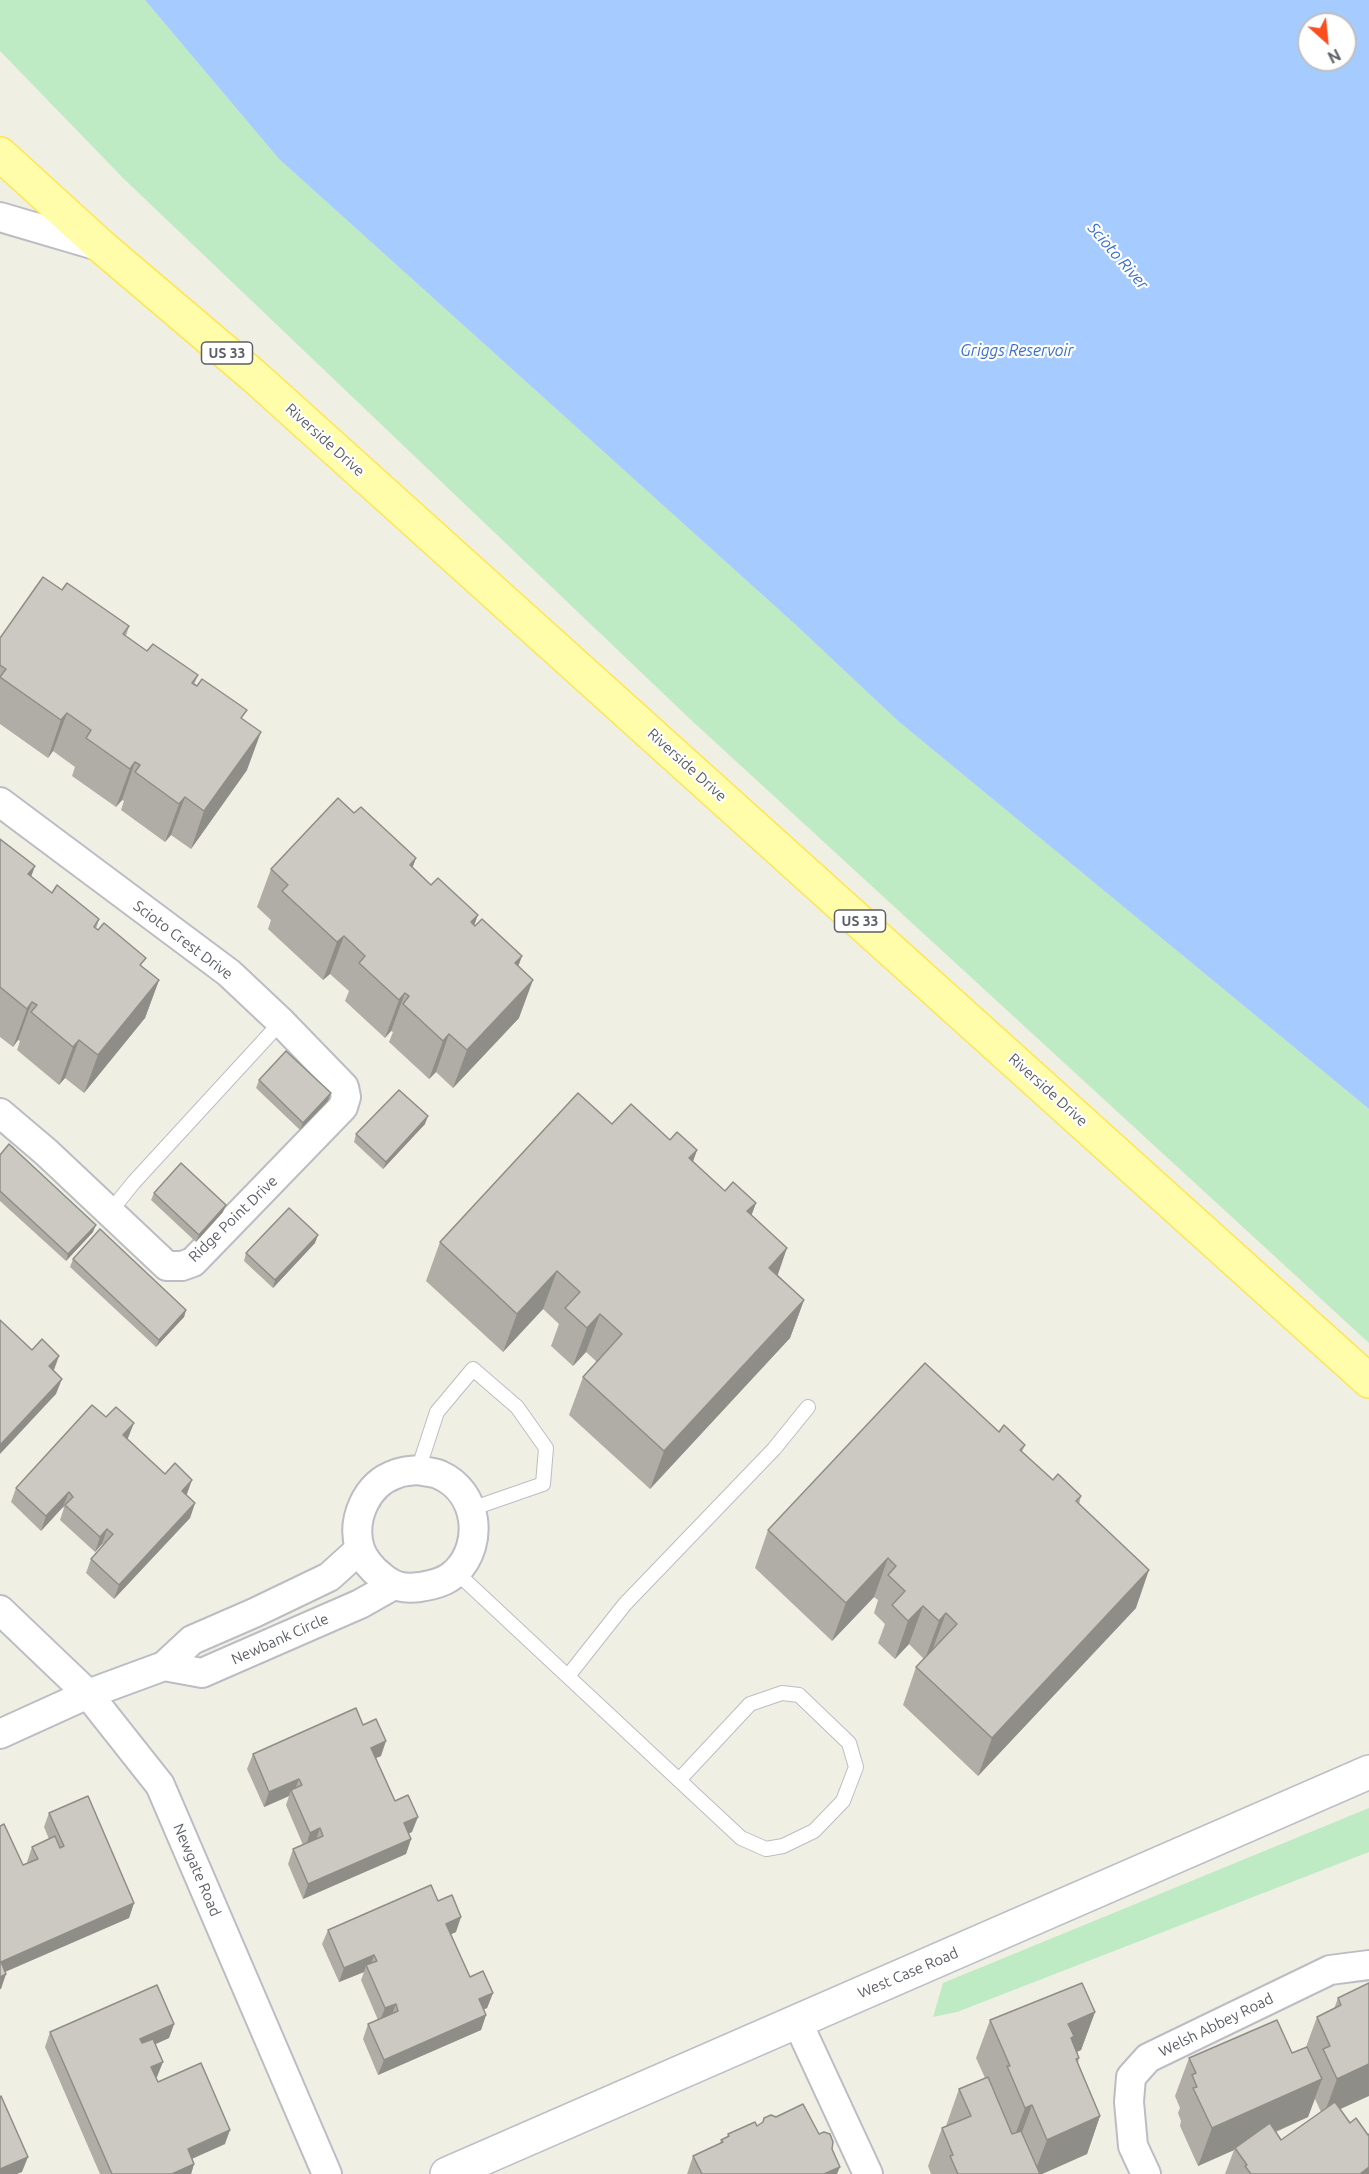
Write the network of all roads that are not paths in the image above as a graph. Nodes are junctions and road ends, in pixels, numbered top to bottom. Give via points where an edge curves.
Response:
1 (0, 154) edge
2 (0, 218) edge
3 (102, 247) junction
4 (0, 802) edge
5 (281, 1022) junction
6 (346, 1097) joint
7 (0, 1113) edge
8 (109, 1213) junction
9 (1369, 1381) edge
10 (808, 1407) dead end
11 (418, 1470) junction
12 (471, 1509) junction
13 (360, 1550) junction
14 (456, 1572) junction
15 (393, 1586) junction
16 (0, 1610) edge
17 (164, 1666) junction
18 (568, 1676) junction
19 (88, 1694) junction
20 (0, 1734) edge
21 (1369, 1772) edge
22 (679, 1780) junction
23 (1369, 1965) edge
24 (797, 2021) junction
25 (327, 2174) edge
26 (447, 2174) edge
27 (868, 2174) edge
28 (1146, 2174) edge

1 - 3 main road, Riverside Drive / US 33
2 - 3 street
3 - 9 main road, Riverside Drive / US 33 via 255,377
4 - 5 street, Scioto Crest Drive via 229,973
5 - 6 street, Scioto Crest Drive via 344,1087
5 - 8 lane
6 - 8 street, Ridge Point Drive via 343,1107 193,1262 167,1266
7 - 8 street, Ridge Point Drive
10 - 18 lane via 774,1449 625,1604
11 - 12 street via 441,1475 459,1489
11 - 12 lane via 437,1412 473,1369 517,1407 546,1448 543,1484
11 - 13 street via 395,1474 376,1486 362,1505 357,1527
12 - 14 street via 475,1531 469,1553
13 - 15 street via 373,1569
13 - 17 street via 328,1577 192,1640
14 - 15 street, Newbank Circle via 436,1584
14 - 18 lane
15 - 17 street, Newbank Circle via 202,1673
16 - 19 street, Newgate Road
17 - 19 street
18 - 22 lane
19 - 20 street
19 - 25 street, Newgate Road via 160,1785
21 - 24 main road, West Case Road
22 - 22 lane via 741,1838 766,1849 783,1846 814,1831 843,1801 856,1767 849,1743 799,1695 782,1693 750,1704
23 - 28 street, Welsh Abbey Road via 1330,1970 1148,2058 1131,2077 1129,2102 1133,2146
24 - 26 main road, West Case Road
24 - 27 street

